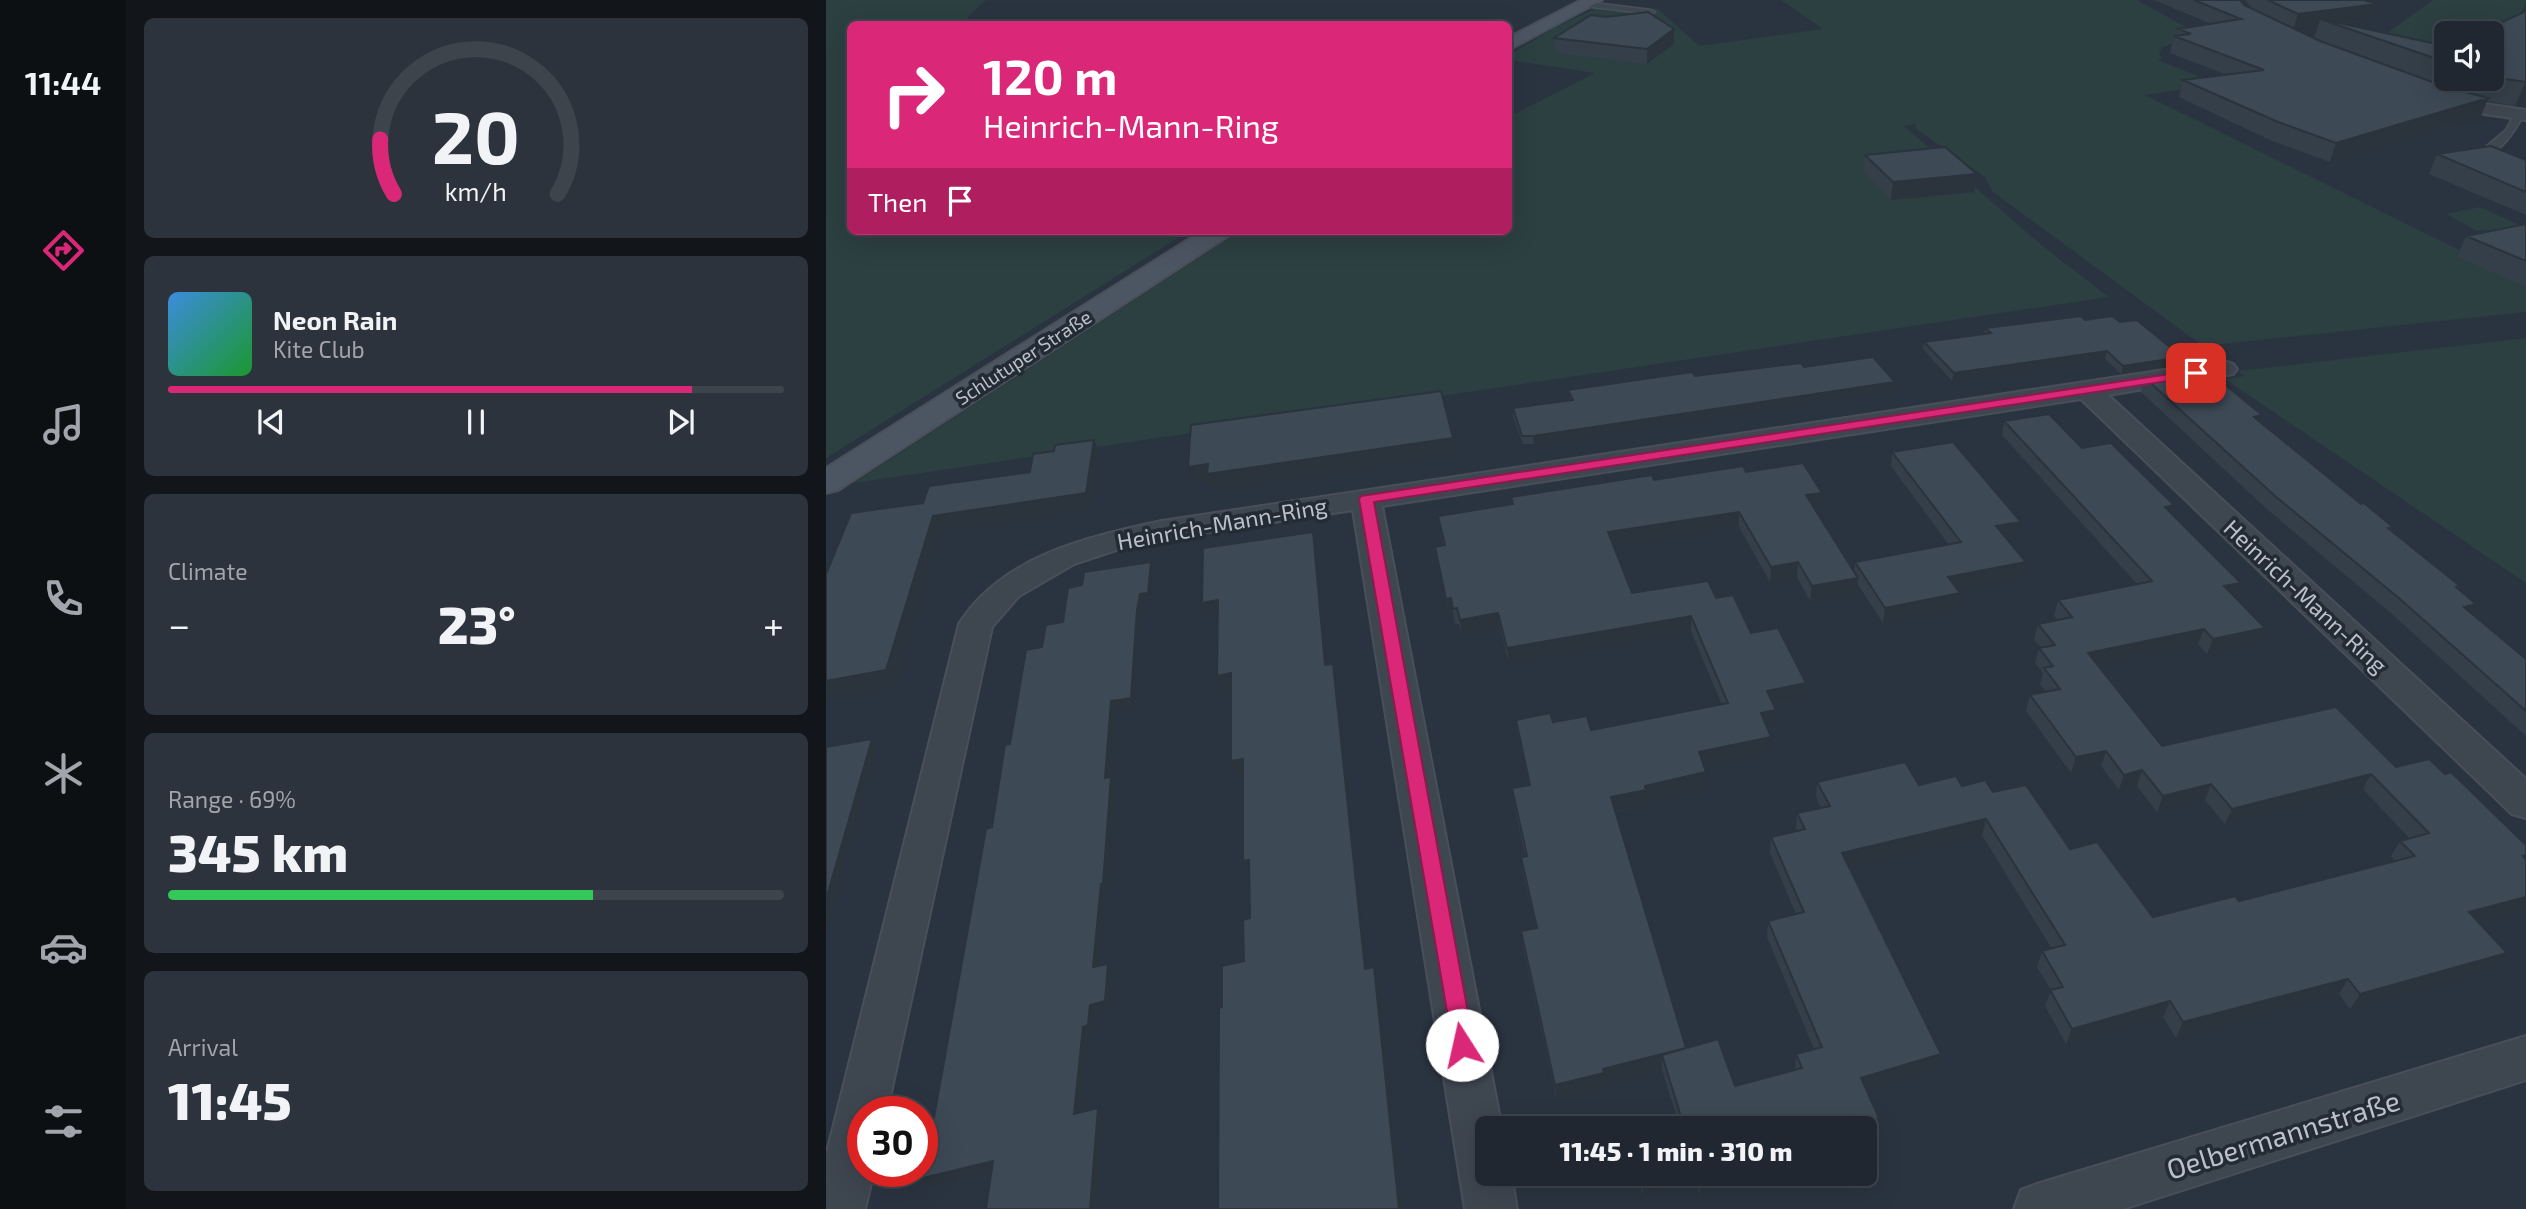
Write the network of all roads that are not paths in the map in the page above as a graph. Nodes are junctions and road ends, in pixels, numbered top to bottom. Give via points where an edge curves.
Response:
1 (1590, 2) edge
2 (1651, 12) edge
3 (1512, 43) edge
4 (2421, 89) edge
5 (2522, 115) edge
6 (2483, 154) edge
7 (1213, 235) edge
8 (2224, 369) dead end
9 (2087, 390) junction
10 (826, 484) edge
11 (1366, 499) junction
12 (2526, 803) edge
13 (2526, 1058) edge
14 (839, 1209) edge
15 (1491, 1209) edge
16 (2040, 1209) edge

1 - 2 lane
1 - 3 main road
4 - 5 street via 2484,109
5 - 6 lane via 2510,132
7 - 10 main road, Schlutuper Straße
8 - 9 street, Heinrich-Mann-Ring
9 - 11 street, Heinrich-Mann-Ring
9 - 12 street, Heinrich-Mann-Ring
11 - 14 street, Heinrich-Mann-Ring via 1163,530 1099,545 1063,557 1007,589 976,624
11 - 15 street
13 - 16 street, Oelbermannstraße

